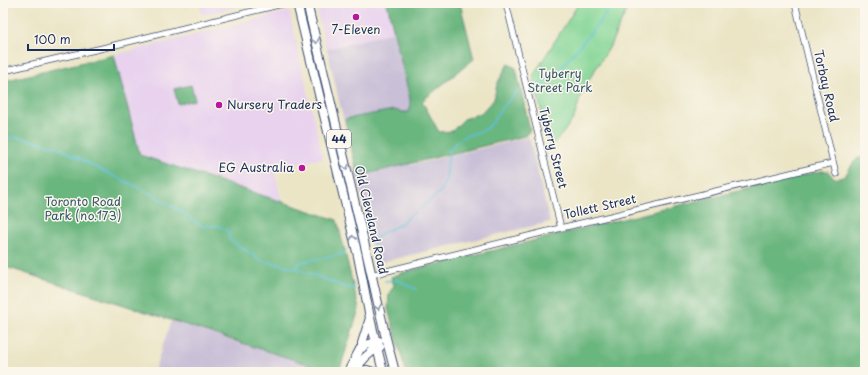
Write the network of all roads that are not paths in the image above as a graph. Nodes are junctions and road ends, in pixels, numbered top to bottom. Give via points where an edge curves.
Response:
1 (286, 3) edge
2 (297, 3) edge
3 (306, 3) edge
4 (506, 3) edge
5 (795, 3) edge
6 (3, 71) edge
7 (833, 163) junction
8 (836, 174) dead end
9 (561, 228) junction
10 (371, 274) junction
11 (370, 318) junction
12 (387, 342) junction
13 (376, 345) junction
14 (362, 348) junction
15 (348, 372) edge
16 (354, 372) edge
17 (373, 372) edge
18 (383, 372) edge
19 (396, 372) edge

1 - 6 street
11 -> 2 main road, Old Cleveland Road / 44 via 358,256
3 -> 10 main road, Old Cleveland Road / 44
4 - 9 street, Tyberry Street
5 - 7 street, Torbay Road
7 - 8 street, Torbay Road
7 - 9 street, Tollett Street
9 - 10 street, Tollett Street
10 -> 12 main road, Old Cleveland Road / 44
11 - 13 main road, Old Cleveland Road
11 - 14 main road, 44
12 - 13 main road
12 - 19 main road, Old Cleveland Road
13 - 14 main road via 366,345
13 - 16 main road
13 - 18 main road, Old Cleveland Road
14 - 15 main road
16 - 17 main road

